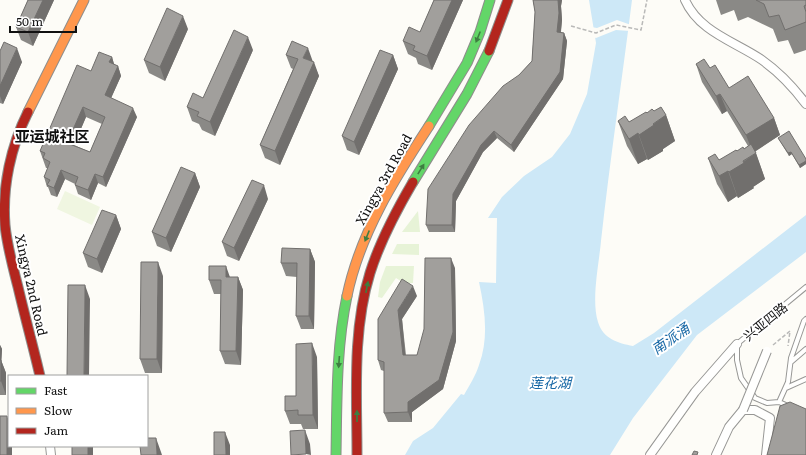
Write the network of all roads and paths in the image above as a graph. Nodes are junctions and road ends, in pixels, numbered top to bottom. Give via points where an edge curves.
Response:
1 (84, 0) edge
2 (490, 0) edge
3 (508, 0) edge
4 (646, 0) edge
5 (685, 0) edge
6 (571, 26) dead end
7 (806, 104) edge
8 (806, 287) edge
9 (806, 319) edge
10 (737, 344) junction
11 (806, 349) edge
12 (767, 351) joint
13 (791, 360) junction
14 (40, 375) edge
15 (806, 379) edge
16 (786, 388) junction
17 (779, 402) junction
18 (793, 408) edge
19 (743, 410) junction
20 (336, 455) edge
21 (357, 455) edge
22 (650, 455) edge
23 (716, 455) edge
24 (766, 455) edge

1 - 14 street, Xingya 2nd Road via 24,123 13,151 7,180 5,224 8,247
2 -> 20 street, Xingya 3rd Road via 468,61 443,106 418,141 387,194 372,223 352,276 342,324
21 -> 3 street, Xingya 3rd Road via 358,363 362,311 369,277 384,235 399,206 467,94 488,54
4 - 6 path via 641,30 616,25 596,33
5 - 7 street via 697,18 780,74
8 - 10 lane, 兴亚四路
9 - 13 lane
10 - 17 lane, 兴亚四路 via 741,378 755,398 767,403
10 - 22 street via 695,392
11 - 13 lane
12 - 13 path via 790,332 787,350
12 - 19 street, bridge
13 - 16 lane
15 - 16 lane
16 - 17 lane
17 - 18 lane, 兴亚四路
19 - 23 street via 729,427
19 - 24 street via 754,410 770,418

